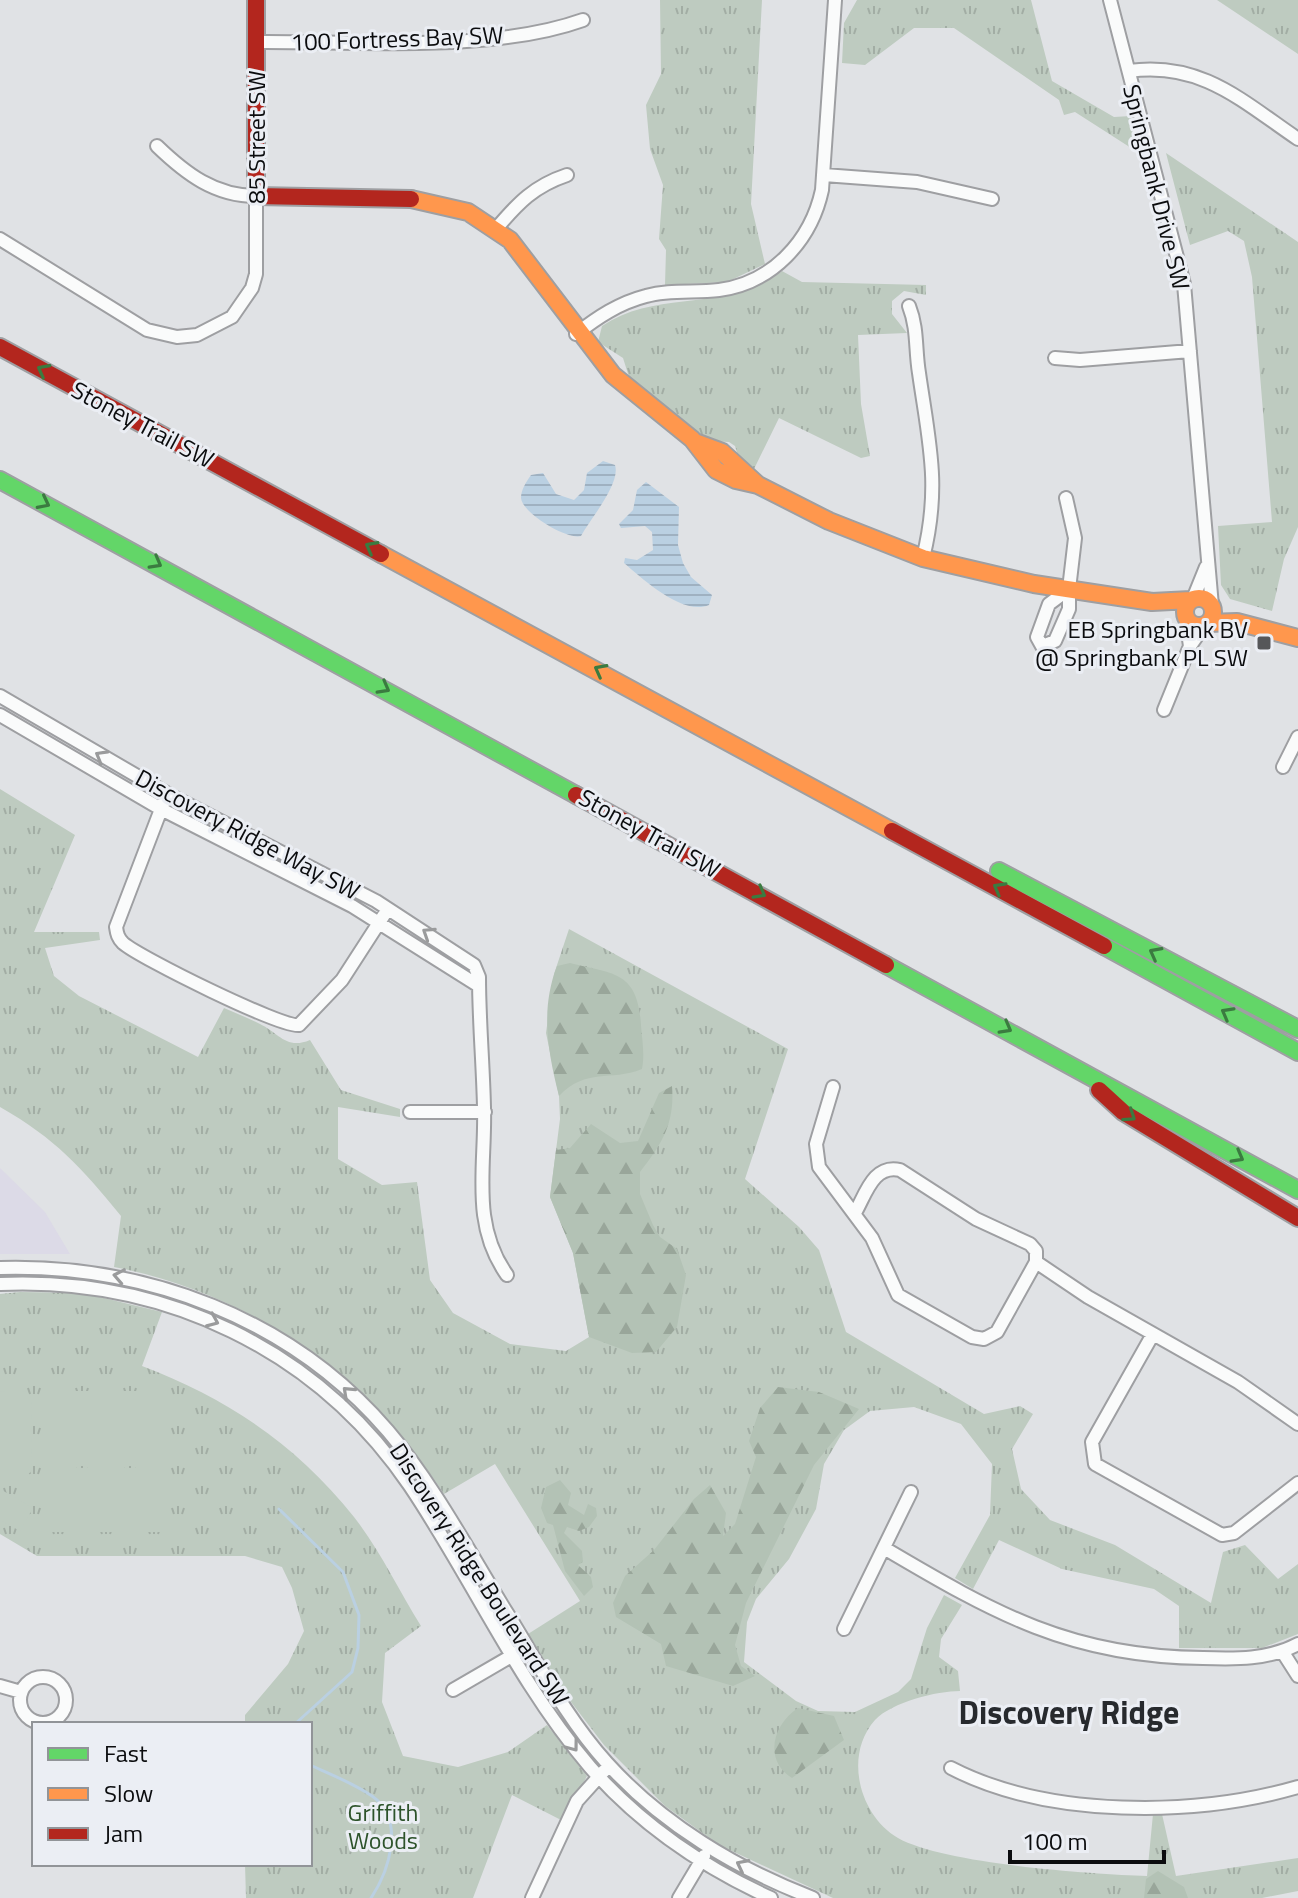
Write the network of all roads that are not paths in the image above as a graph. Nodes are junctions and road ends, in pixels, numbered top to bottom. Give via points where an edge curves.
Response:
1 (256, 0) edge
2 (835, 0) edge
3 (1110, 0) edge
4 (583, 20) dead end
5 (256, 42) junction
6 (1129, 71) junction
7 (1298, 139) edge
8 (157, 146) dead end
9 (567, 175) dead end
10 (824, 175) junction
11 (256, 196) junction
12 (992, 199) dead end
13 (496, 229) junction
14 (0, 239) edge
15 (909, 306) dead end
16 (576, 334) junction
17 (0, 347) edge
18 (1190, 351) junction
19 (1055, 358) dead end
20 (0, 480) edge
21 (1066, 498) dead end
22 (923, 558) junction
23 (1206, 567) junction
24 (1069, 589) junction
25 (1192, 600) junction
26 (1152, 602) junction
27 (1209, 616) junction
28 (1186, 618) junction
29 (1298, 638) edge
30 (1190, 646) junction
31 (0, 696) edge
32 (668, 707) junction
33 (1164, 710) dead end
34 (0, 715) edge
35 (64, 735) junction
36 (1298, 737) edge
37 (56, 749) junction
38 (1283, 767) dead end
39 (168, 794) junction
40 (161, 809) junction
41 (279, 851) junction
42 (272, 866) junction
43 (388, 908) junction
44 (380, 922) junction
45 (479, 986) junction
46 (1298, 1029) edge
47 (1298, 1052) edge
48 (1072, 1065) junction
49 (833, 1087) dead end
50 (410, 1112) dead end
51 (485, 1112) junction
52 (1298, 1190) edge
53 (856, 1211) junction
54 (1298, 1218) edge
55 (1036, 1262) junction
56 (0, 1268) edge
57 (81, 1270) junction
58 (507, 1275) dead end
59 (0, 1284) edge
60 (79, 1285) junction
61 (1153, 1334) junction
62 (287, 1344) junction
63 (279, 1356) junction
64 (1298, 1424) edge
65 (385, 1428) junction
66 (374, 1438) junction
67 (1298, 1483) edge
68 (911, 1492) dead end
69 (454, 1529) junction
70 (441, 1537) junction
71 (884, 1548) junction
72 (844, 1629) dead end
73 (528, 1646) junction
74 (1291, 1647) edge
75 (514, 1654) junction
76 (1298, 1676) edge
77 (0, 1686) edge
78 (453, 1690) dead end
79 (21, 1692) dead end
80 (610, 1766) junction
81 (951, 1768) dead end
82 (599, 1776) junction
83 (1298, 1787) edge
84 (709, 1848) junction
85 (700, 1861) junction
86 (532, 1898) edge
87 (679, 1898) edge
88 (771, 1898) edge
89 (813, 1898) edge

1 - 5 main road, 85 Street SW
2 - 10 street
3 - 6 street, Springbank Drive SW
4 - 5 street, 100 Fortress Bay SW via 468,40
5 - 11 main road, 85 Street SW
6 - 7 street via 1162,68 1195,74
6 - 18 street, Springbank Drive SW via 1180,266
8 - 11 street via 213,188
9 - 13 street via 523,197
10 - 12 street via 917,182
10 - 16 street via 805,235 769,271 721,290 657,293 629,301
11 - 13 main road via 429,200 470,212
11 - 14 street, 85 Street SW via 256,274 243,305 224,323 197,335 167,336 130,321
13 - 16 main road via 523,256
15 - 22 street via 917,330 934,469
16 - 22 main road via 615,377 695,442 718,471
32 -> 17 main road, Stoney Trail SW
18 - 19 street
18 - 23 street, Springbank Drive SW
20 -> 48 main road, Stoney Trail SW
21 - 24 street via 1074,525
22 - 24 main road
23 - 25 street, Springbank Drive SW
23 - 27 street, Springbank Drive SW
24 - 26 main road
25 - 26 main road
25 - 27 main road via 1204,599
25 - 28 main road via 1184,610
26 - 28 main road
27 - 28 main road via 1192,625
27 - 29 main road
27 - 30 street
28 - 30 street
30 - 33 street
31 - 35 street, Discovery Ridge Way SW
46 -> 32 main road via 761,745
47 -> 32 main road, Stoney Trail SW
34 - 37 street, Discovery Ridge Way SW
35 - 37 street
39 -> 35 street, Discovery Ridge Way SW
36 - 38 street
37 - 40 street, Discovery Ridge Way SW
39 - 40 street
39 - 41 street, Discovery Ridge Way SW
40 - 42 street, Discovery Ridge Way SW
40 - 44 street via 116,927 126,946 294,1026 342,980
41 - 42 street
41 - 43 street, Discovery Ridge Way SW
42 - 44 street, Discovery Ridge Way SW
43 - 44 street
45 -> 43 street, Discovery Ridge Way SW via 469,959
44 - 45 street, Discovery Ridge Way SW
45 - 51 street, Discovery Ridge Way SW
48 -> 52 main road, Stoney Trail SW
48 -> 54 main road via 1123,1112
49 - 53 street via 816,1160
50 - 51 street
51 - 58 street, Discovery Ridge Way SW via 484,1218 489,1245
53 - 55 street via 878,1173 900,1170 976,1219 1030,1244
53 - 55 street via 898,1295 976,1339 997,1332
55 - 61 street
56 - 57 street, Discovery Ridge Boulevard SW
57 - 60 street
62 -> 57 street, Discovery Ridge Boulevard SW via 184,1294
59 - 60 street, Discovery Ridge Boulevard SW
60 -> 63 street, Discovery Ridge Boulevard SW via 160,1301 215,1321
61 - 64 street via 1238,1382
61 - 67 street via 1092,1442 1095,1464 1222,1535 1234,1533
62 - 63 street
65 -> 62 street, Discovery Ridge Boulevard SW
63 - 66 street, Discovery Ridge Boulevard SW via 343,1405
65 - 66 street
65 - 69 street, Discovery Ridge Boulevard SW
66 - 70 street, Discovery Ridge Boulevard SW
68 - 71 street
69 - 70 street
69 - 73 street, Discovery Ridge Boulevard SW
70 - 75 street, Discovery Ridge Boulevard SW
71 - 72 street
71 - 74 street via 1006,1617 1090,1646 1246,1659
73 - 75 street
73 - 80 street, Discovery Ridge Boulevard SW
74 - 76 street
75 - 78 street
75 -> 82 street, Discovery Ridge Boulevard SW via 560,1728
77 - 79 street
80 - 82 street
80 - 84 street, Discovery Ridge Boulevard SW
81 - 83 street via 1004,1791 1104,1805 1199,1805
82 - 85 street, Discovery Ridge Boulevard SW via 652,1826
82 - 86 street via 571,1812
84 - 85 street
89 -> 84 street, Discovery Ridge Boulevard SW
85 - 87 street
85 - 88 street, Discovery Ridge Boulevard SW

